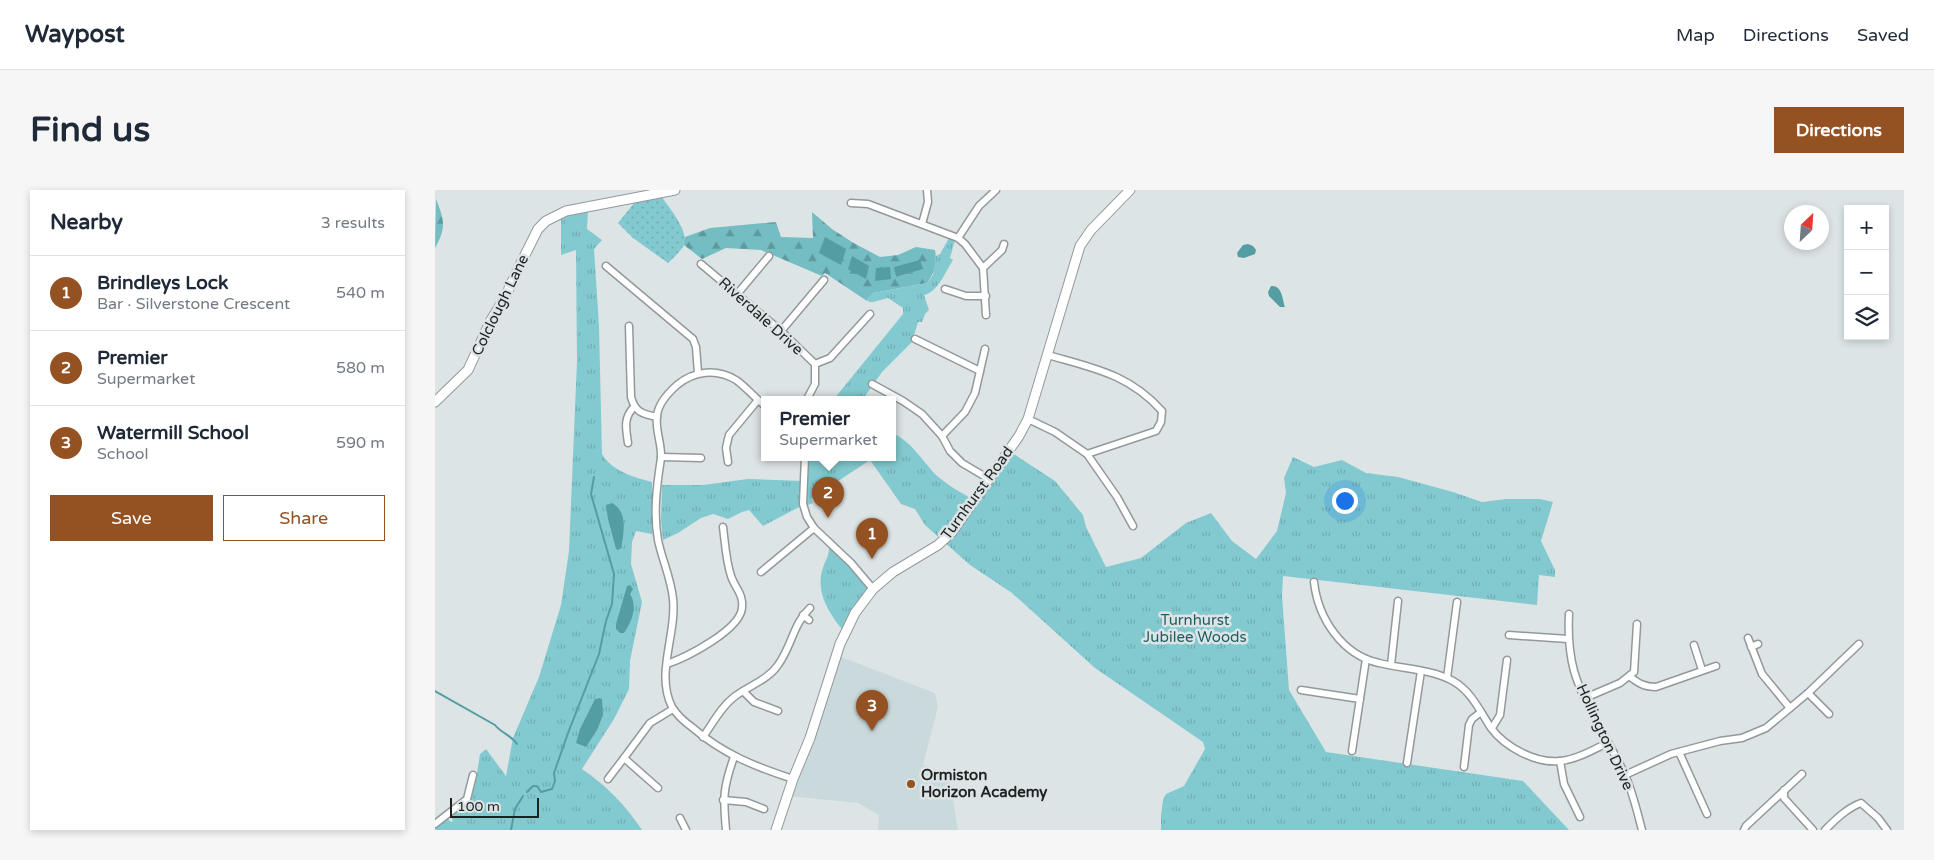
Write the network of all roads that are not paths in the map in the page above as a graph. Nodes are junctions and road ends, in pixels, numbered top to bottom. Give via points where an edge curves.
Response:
1 (675, 190) edge
2 (927, 190) edge
3 (997, 190) edge
4 (1129, 190) edge
5 (851, 203) dead end
6 (922, 224) junction
7 (958, 238) junction
8 (1004, 249) dead end
9 (769, 256) dead end
10 (701, 264) dead end
11 (606, 266) dead end
12 (983, 268) junction
13 (824, 280) dead end
14 (945, 290) dead end
15 (737, 293) junction
16 (986, 296) junction
17 (870, 314) dead end
18 (986, 315) dead end
19 (629, 326) dead end
20 (781, 331) junction
21 (915, 339) dead end
22 (985, 349) dead end
23 (1048, 355) junction
24 (815, 364) junction
25 (980, 371) junction
26 (698, 373) junction
27 (872, 384) dead end
28 (809, 396) edge
29 (893, 396) edge
30 (896, 398) edge
31 (758, 400) junction
32 (435, 402) edge
33 (761, 402) edge
34 (634, 408) junction
35 (657, 416) junction
36 (1028, 419) junction
37 (942, 436) junction
38 (628, 443) dead end
39 (1087, 454) junction
40 (661, 457) junction
41 (701, 458) dead end
42 (805, 461) edge
43 (728, 462) dead end
44 (989, 479) junction
45 (1133, 526) dead end
46 (723, 527) dead end
47 (814, 528) junction
48 (761, 572) dead end
49 (1315, 582) dead end
50 (873, 589) junction
51 (1457, 602) dead end
52 (1395, 605) dead end
53 (810, 608) dead end
54 (1569, 614) dead end
55 (803, 615) junction
56 (809, 620) dead end
57 (1629, 629) dead end
58 (1509, 635) dead end
59 (1748, 638) dead end
60 (1568, 639) junction
61 (1692, 643) dead end
62 (1758, 644) dead end
63 (1859, 644) dead end
64 (1751, 647) junction
65 (1841, 649) dead end
66 (1847, 655) junction
67 (1366, 660) junction
68 (1507, 660) dead end
69 (667, 664) junction
70 (1391, 665) junction
71 (1716, 666) dead end
72 (1702, 670) junction
73 (1421, 671) junction
74 (1629, 676) junction
75 (1447, 678) junction
76 (1301, 690) dead end
77 (743, 691) junction
78 (1808, 693) junction
79 (1585, 698) junction
80 (1359, 699) junction
81 (1790, 708) junction
82 (673, 709) junction
83 (777, 711) dead end
84 (1481, 712) junction
85 (1829, 714) dead end
86 (1492, 728) junction
87 (703, 737) junction
88 (1607, 742) junction
89 (1352, 751) dead end
90 (1679, 752) junction
91 (735, 757) junction
92 (624, 758) junction
93 (1560, 761) junction
94 (1407, 763) dead end
95 (1464, 767) dead end
96 (1802, 774) dead end
97 (473, 775) dead end
98 (1625, 775) junction
99 (609, 779) dead end
100 (793, 779) junction
101 (658, 788) dead end
102 (1784, 790) junction
103 (723, 800) junction
104 (760, 809) dead end
105 (1703, 811) dead end
106 (1580, 816) dead end
107 (680, 818) dead end
108 (435, 824) edge
109 (686, 830) edge
110 (726, 830) edge
111 (776, 830) edge
112 (1642, 830) edge
113 (1744, 830) edge
114 (1813, 830) edge
115 (1825, 830) edge
116 (1887, 830) edge

1 - 32 street, Colclough Lane via 567,211 546,221 538,229 468,370
2 - 6 street via 928,202
3 - 7 street via 979,206
4 - 23 street, Turnhurst Road via 1080,246
5 - 6 street via 863,200
6 - 7 street
7 - 12 street
8 - 12 street
9 - 15 street
10 - 15 street, Riverdale Drive
11 - 26 street via 693,339
12 - 16 street
13 - 20 street
14 - 16 street via 966,296
15 - 20 street, Riverdale Drive
16 - 18 street
17 - 24 street via 830,358
19 - 34 street
20 - 24 street, Riverdale Drive
21 - 25 street
22 - 25 street
23 - 36 street, Turnhurst Road
23 - 39 street via 1111,374 1148,395 1162,410 1156,431
24 - 28 street, Riverdale Drive via 815,384
25 - 37 street via 975,393 965,412
26 - 31 street via 728,376
26 - 35 street via 685,378 670,391
27 - 29 street
30 - 37 street via 922,414
31 - 33 street
31 - 43 street via 729,435 726,448
34 - 35 street via 640,413
34 - 38 street via 625,423
35 - 40 street
36 - 39 street via 1055,432
36 - 44 street, Turnhurst Road
37 - 44 street via 962,463
39 - 45 street
40 - 41 street
40 - 69 street via 657,491 658,541 670,577 673,600
42 - 47 street via 803,505
44 - 50 street, Turnhurst Road via 952,532
46 - 69 street via 731,576 741,595 743,608 740,618 719,636 680,660
47 - 48 street
47 - 50 street
49 - 67 street via 1319,605 1333,632 1351,651
50 - 100 street, Turnhurst Road via 843,636 810,738
51 - 75 street
52 - 70 street
53 - 55 street
54 - 60 street, Hollington Drive
55 - 56 street
55 - 77 street via 778,665
57 - 74 street via 1637,627 1635,666
58 - 60 street
59 - 64 street
60 - 79 street, Hollington Drive via 1574,671
61 - 72 street
62 - 64 street
63 - 66 street
64 - 81 street via 1762,674
65 - 66 street
66 - 78 street
67 - 70 street
67 - 80 street
68 - 86 street via 1500,716
69 - 82 street via 666,681
70 - 73 street
71 - 72 street
72 - 74 street via 1656,687 1647,687
73 - 75 street
73 - 94 street
74 - 79 street via 1621,683
75 - 84 street via 1465,690
76 - 80 street via 1311,688
77 - 83 street via 754,702
77 - 87 street via 723,707
78 - 81 street
78 - 85 street
79 - 88 street, Hollington Drive
80 - 89 street
81 - 90 street via 1767,728 1742,738
82 - 87 street
82 - 92 street via 650,723
84 - 86 street
84 - 95 street via 1469,725 1469,755
86 - 93 street via 1517,750 1537,758
87 - 91 street
88 - 93 street
88 - 98 street, Hollington Drive
90 - 98 street
90 - 105 street
91 - 100 street
91 - 103 street via 724,787
92 - 99 street
92 - 101 street
93 - 106 street via 1564,784
96 - 102 street
97 - 108 street via 469,796 449,818
98 - 112 street, Hollington Drive
100 - 111 street, Turnhurst Road
102 - 113 street
102 - 114 street via 1784,798
103 - 104 street via 745,802
103 - 110 street
107 - 109 street
115 - 116 street via 1861,803

